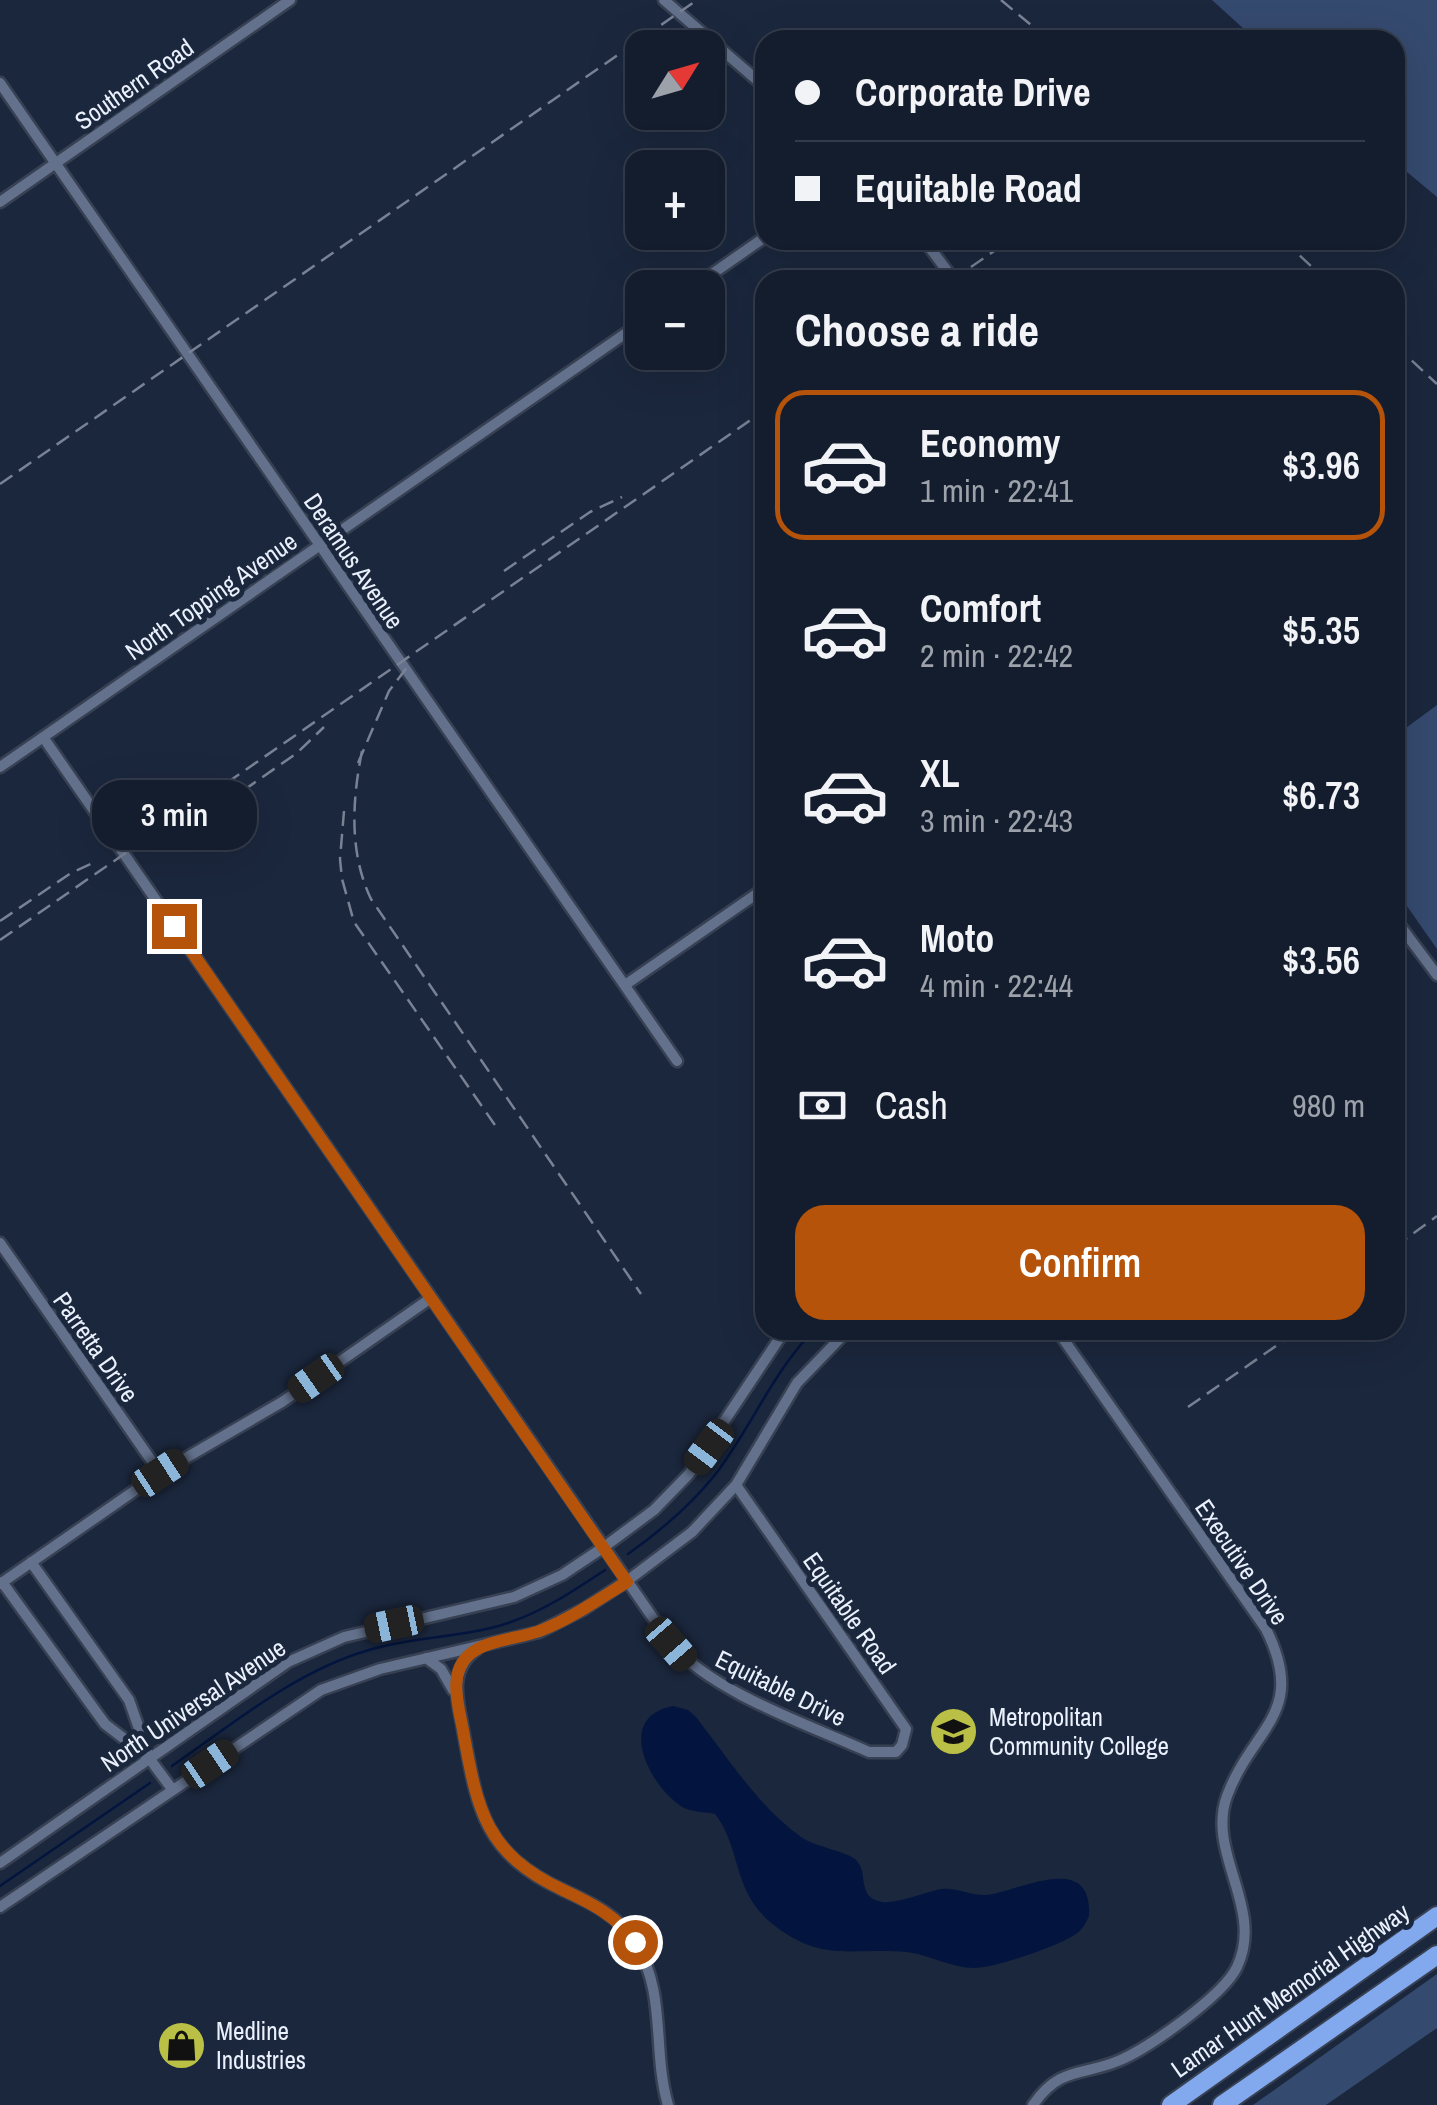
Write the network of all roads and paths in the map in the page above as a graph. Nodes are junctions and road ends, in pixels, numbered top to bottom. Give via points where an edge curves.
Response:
1 (290, 0) edge
2 (664, 0) edge
3 (755, 78) edge
4 (0, 83) edge
5 (56, 163) junction
6 (0, 202) edge
7 (755, 244) edge
8 (718, 270) edge
9 (625, 334) edge
10 (319, 545) junction
11 (44, 737) junction
12 (0, 767) edge
13 (755, 895) edge
14 (1405, 932) edge
15 (1437, 975) edge
16 (626, 985) junction
17 (677, 1061) dead end
18 (0, 1243) edge
19 (431, 1298) junction
20 (778, 1340) edge
21 (839, 1340) edge
22 (1063, 1340) edge
23 (160, 1473) junction
24 (736, 1484) junction
25 (604, 1547) junction
26 (31, 1562) junction
27 (627, 1582) junction
28 (1, 1583) edge
29 (478, 1647) junction
30 (426, 1658) junction
31 (457, 1700) junction
32 (880, 1754) joint
33 (149, 1758) junction
34 (172, 1790) junction
35 (0, 1864) edge
36 (0, 1907) edge
37 (1437, 1916) edge
38 (1437, 1955) edge
39 (668, 2105) edge
40 (1033, 2105) edge
41 (1171, 2105) edge
42 (1222, 2105) edge

1 - 5 street, Southern Road
2 - 3 street
4 - 5 street, Deramus Avenue
5 - 6 street, Southern Road
5 - 10 street, Deramus Avenue
7 - 8 street
9 - 10 street, North Topping Avenue
10 - 11 street, North Topping Avenue
10 - 16 street, Deramus Avenue
11 - 12 street, North Topping Avenue
11 - 19 street
13 - 16 street
14 - 15 street
16 - 17 street, Deramus Avenue
18 - 23 street, Parretta Drive
19 - 23 street via 282,1402
19 - 25 street
20 - 25 street, North Universal Avenue via 689,1474
21 - 24 street via 798,1384
22 - 40 street, Executive Drive via 1266,1629 1282,1682 1277,1712 1222,1810 1222,1837 1244,1917 1236,1970 1215,1996 1132,2055 1054,2082
23 - 26 street
24 - 27 street via 692,1532
24 - 32 street, Equitable Road via 906,1728 896,1752
25 - 27 street, Equitable Drive
25 - 33 street, North Universal Avenue via 514,1597 316,1648
26 - 28 street
26 - 33 street via 130,1700
27 - 29 street via 559,1623
27 - 32 street, Equitable Drive via 671,1644 700,1671
28 - 33 street via 105,1724
29 - 30 street
29 - 31 street via 460,1666
30 - 31 street via 446,1676
30 - 34 street via 321,1690
31 - 39 street via 472,1780 494,1837 532,1876 616,1920 647,1963
33 - 34 street
33 - 35 street, North Universal Avenue
34 - 36 street
37 - 41 highway, Lamar Hunt Memorial Highway
38 - 42 highway

